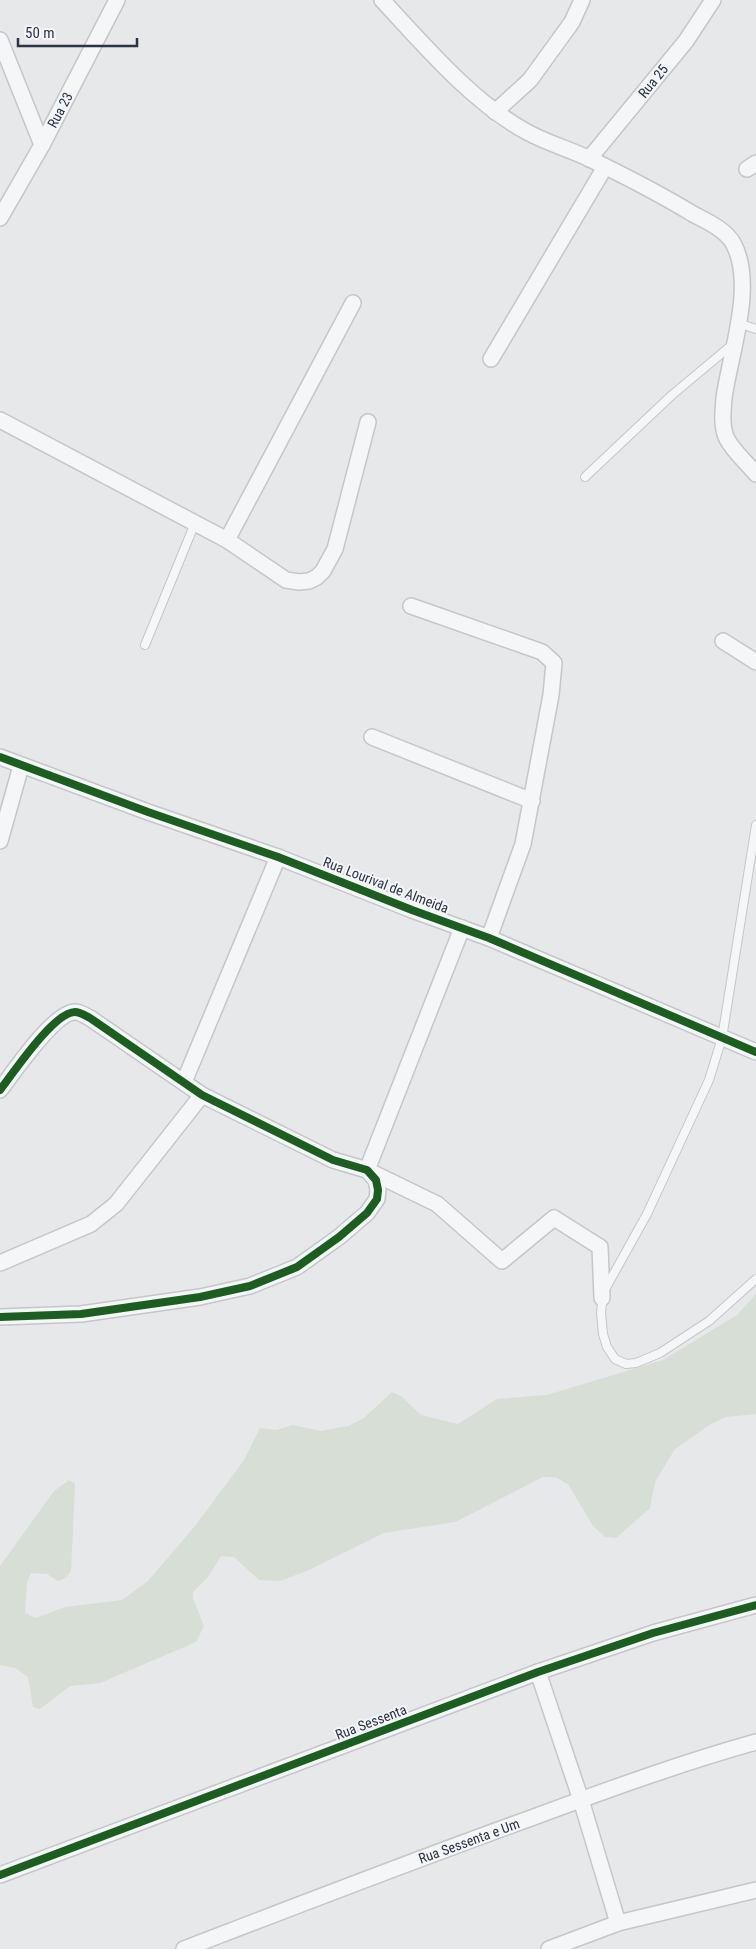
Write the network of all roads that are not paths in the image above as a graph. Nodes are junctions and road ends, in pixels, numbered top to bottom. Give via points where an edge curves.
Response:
1 (117, 0) edge
2 (382, 0) edge
3 (582, 0) edge
4 (713, 0) edge
5 (0, 40) edge
6 (495, 112) junction
7 (42, 144) junction
8 (589, 159) junction
9 (605, 167) junction
10 (0, 218) edge
11 (353, 303) dead end
12 (741, 324) junction
13 (756, 329) edge
14 (736, 341) junction
15 (491, 359) dead end
16 (0, 420) edge
17 (368, 422) dead end
18 (756, 474) edge
19 (585, 477) dead end
20 (196, 522) junction
21 (227, 540) junction
22 (411, 606) dead end
23 (723, 641) dead end
24 (145, 645) dead end
25 (756, 662) edge
26 (372, 737) dead end
27 (0, 757) edge
28 (21, 766) junction
29 (532, 801) junction
30 (756, 825) edge
31 (0, 840) edge
32 (278, 856) junction
33 (462, 928) junction
34 (489, 938) junction
35 (722, 1038) junction
36 (756, 1052) edge
37 (184, 1082) junction
38 (0, 1090) edge
39 (202, 1095) junction
40 (367, 1170) junction
41 (0, 1263) edge
42 (756, 1278) edge
43 (602, 1298) junction
44 (0, 1317) edge
45 (756, 1605) edge
46 (538, 1672) junction
47 (756, 1742) edge
48 (581, 1800) junction
49 (0, 1875) edge
50 (756, 1890) edge
51 (618, 1923) junction
52 (184, 1949) edge
53 (549, 1949) edge

1 - 7 street, Rua 23
2 - 6 street via 443,65
3 - 6 street via 572,22 530,80
4 - 8 street, Rua 25 via 686,41
5 - 7 street
6 - 8 street via 527,132
7 - 10 street, Rua 23
8 - 9 street
9 - 12 street via 718,228 732,242 743,275
9 - 15 street
11 - 21 street
12 - 13 lane
12 - 14 street
14 - 18 street via 726,384 723,423 727,439
14 - 19 lane via 672,395
16 - 20 street
17 - 21 street via 334,549 317,577 309,581 286,580
20 - 21 street
20 - 24 lane
22 - 29 street via 542,652 554,663
23 - 25 street
26 - 29 street
27 - 28 street, Rua Lourival de Almeida
28 - 31 street
28 - 32 street, Rua Lourival de Almeida
29 - 34 street via 523,844
30 - 35 lane
32 - 33 street, Rua Lourival de Almeida
32 - 37 street
33 - 34 street, Rua Lourival de Almeida
33 - 40 street
34 - 35 street, Rua Lourival de Almeida
35 - 36 street, Rua Lourival de Almeida
35 - 43 lane via 705,1089 647,1214
37 - 38 street via 90,1018 75,1012 52,1024
37 - 39 street
39 - 40 street via 333,1160
39 - 41 street via 116,1204 91,1224
40 - 43 street via 437,1204 502,1261 554,1218 600,1247
40 - 44 street via 376,1180 378,1190 375,1205 368,1213 297,1267 250,1286 200,1297 81,1314
42 - 43 lane via 709,1321 660,1353 636,1363 626,1364 615,1359 607,1347 603,1334
45 - 46 street, Rua Sessenta via 653,1633
46 - 48 street
46 - 49 street, Rua Sessenta
47 - 48 street, Rua Sessenta e Um
48 - 51 street
48 - 52 street, Rua Sessenta e Um
50 - 51 street
51 - 53 street

